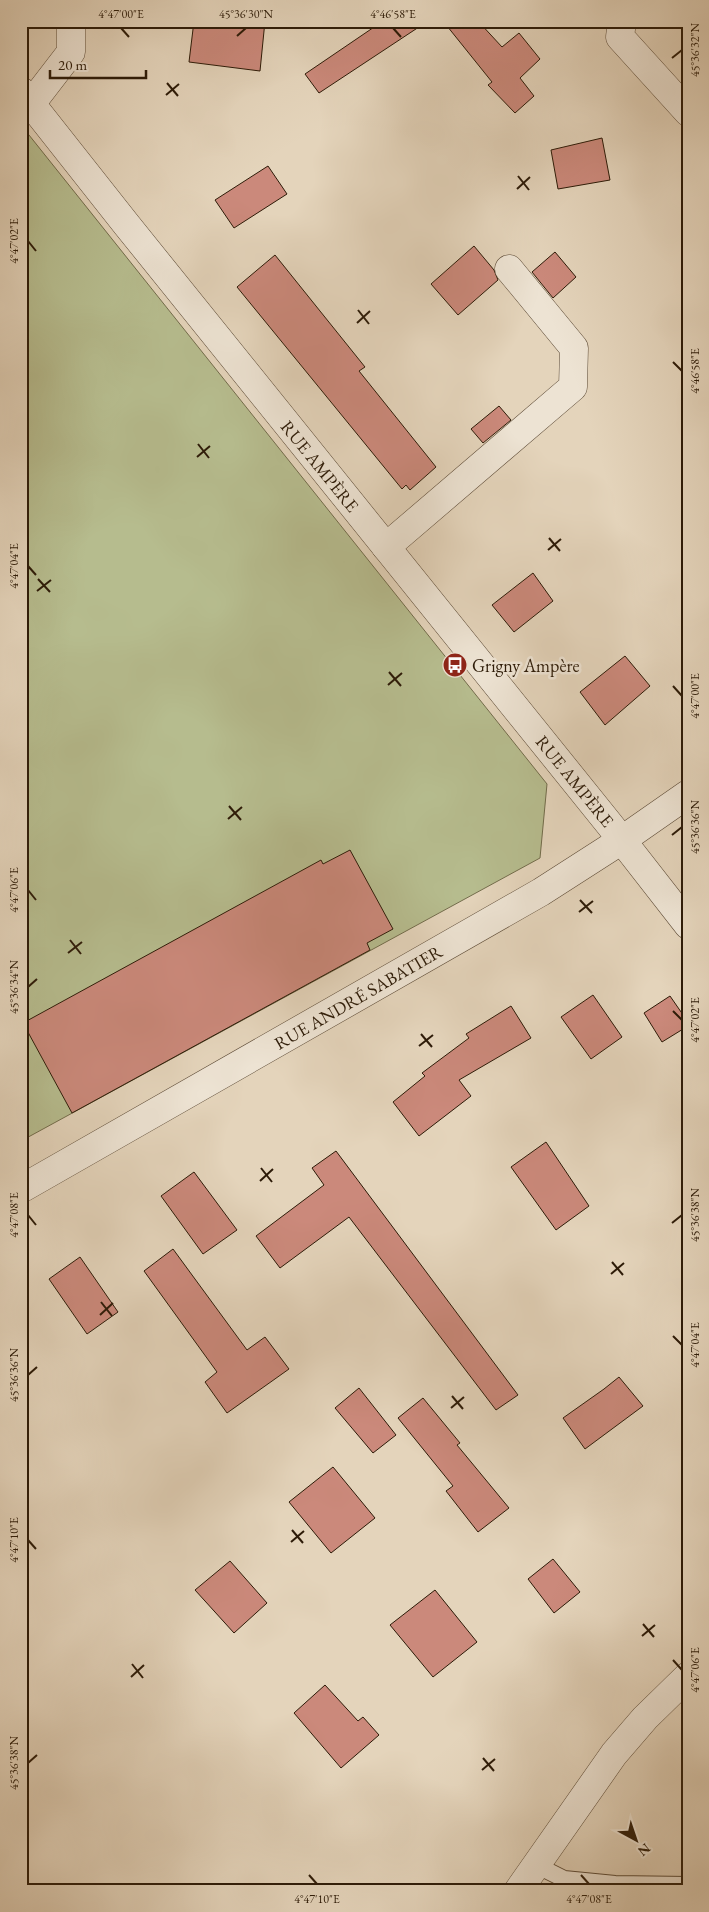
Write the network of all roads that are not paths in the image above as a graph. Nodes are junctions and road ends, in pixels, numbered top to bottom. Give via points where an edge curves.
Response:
1 (71, 21) edge
2 (622, 21) edge
3 (26, 97) edge
4 (688, 112) edge
5 (509, 269) dead end
6 (386, 547) junction
7 (688, 794) edge
8 (622, 840) junction
9 (688, 925) edge
10 (21, 1189) edge
11 (688, 1676) edge
12 (536, 1865) junction
13 (688, 1885) edge
14 (518, 1891) edge

1 - 3 street via 71,52
2 - 4 street via 620,36
3 - 6 street, RUE AMPÈRE
5 - 6 street via 574,348 573,387
6 - 8 street, RUE AMPÈRE
7 - 8 street, RUE ANDRÉ SABATIER
8 - 9 street, RUE AMPÈRE
8 - 10 street, RUE ANDRÉ SABATIER via 541,892
11 - 12 street via 614,1754
12 - 13 lane via 564,1879 615,1884
12 - 14 street

